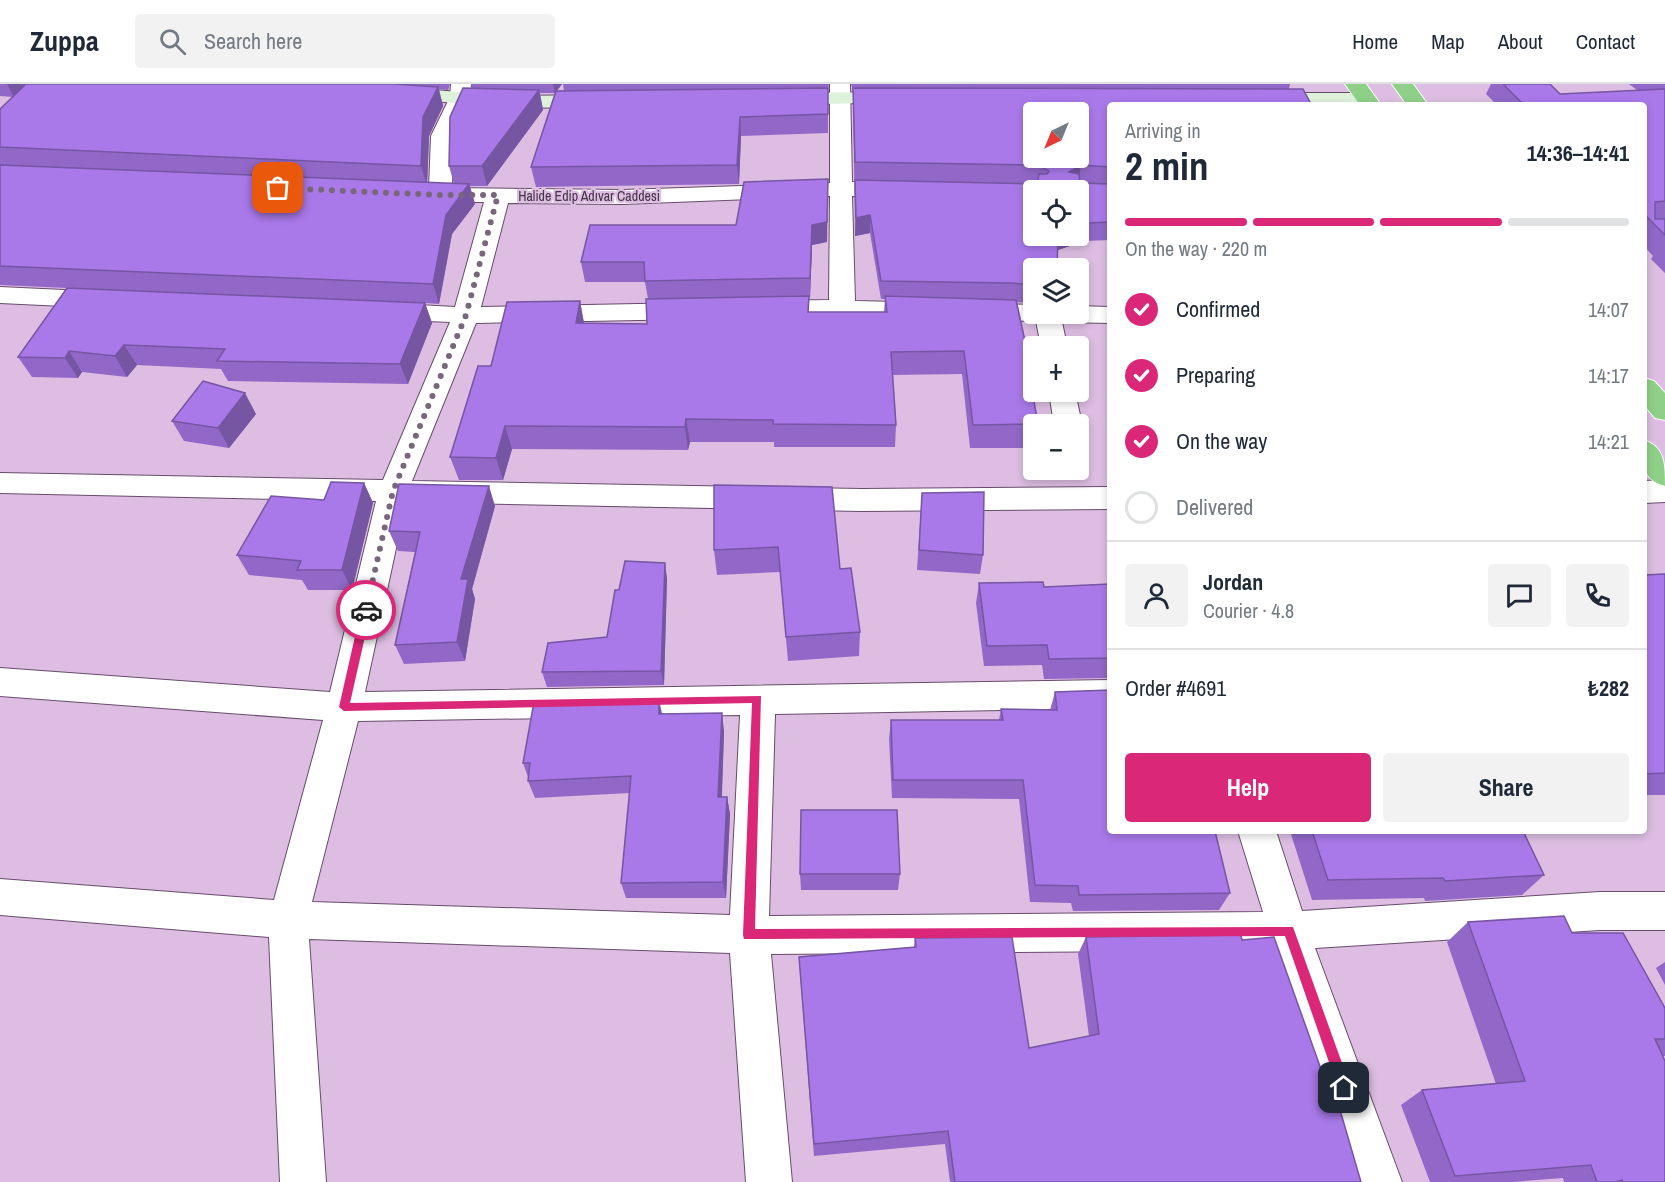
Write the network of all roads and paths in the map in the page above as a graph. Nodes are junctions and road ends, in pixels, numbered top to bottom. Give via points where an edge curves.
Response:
1 (1402, 84) edge
2 (461, 90) edge
3 (841, 91) edge
4 (378, 92) edge
5 (1364, 96) edge
6 (913, 98) edge
7 (770, 99) edge
8 (1247, 99) edge
9 (615, 101) edge
10 (1416, 102) edge
11 (843, 189) junction
12 (926, 190) edge
13 (404, 194) edge
14 (440, 195) junction
15 (498, 195) junction
16 (0, 295) edge
17 (132, 301) edge
18 (842, 308) junction
19 (359, 310) edge
20 (1023, 313) edge
21 (466, 315) junction
22 (1089, 315) edge
23 (1107, 315) edge
24 (1647, 390) edge
25 (1665, 411) edge
26 (1647, 454) edge
27 (1665, 476) edge
28 (0, 483) edge
29 (1090, 488) edge
30 (393, 491) junction
31 (1665, 491) edge
32 (1647, 492) edge
33 (0, 682) edge
34 (1107, 693) edge
35 (758, 699) junction
36 (344, 707) junction
37 (1258, 834) edge
38 (0, 897) edge
39 (1600, 911) junction
40 (1665, 911) edge
41 (288, 920) junction
42 (1289, 931) junction
43 (749, 935) junction
44 (1621, 951) edge
45 (303, 1182) edge
46 (769, 1182) edge
47 (1378, 1182) edge

1 - 10 highway
2 - 4 street
2 - 9 street via 508,102
2 - 14 street via 442,136
3 - 6 street
3 - 7 street
3 - 11 street
5 - 8 street
11 - 12 street, Halide Edip Adıvar Caddesi
11 - 15 street, Halide Edip Adıvar Caddesi via 623,197
11 - 18 street
13 - 14 street, Halide Edip Adıvar Caddesi
14 - 15 street, Halide Edip Adıvar Caddesi
15 - 21 street
16 - 17 street
18 - 20 street
18 - 21 street
19 - 21 street
21 - 30 street
22 - 23 street
24 - 25 highway
26 - 27 highway
28 - 30 street
29 - 30 street via 861,500
30 - 36 street
31 - 32 street
33 - 36 street
34 - 35 street
35 - 36 street
35 - 43 street
36 - 41 street
37 - 42 street
38 - 41 street
39 - 40 street
39 - 42 street
39 - 44 street
41 - 43 street
41 - 45 street
42 - 43 street
42 - 47 street
43 - 46 street

